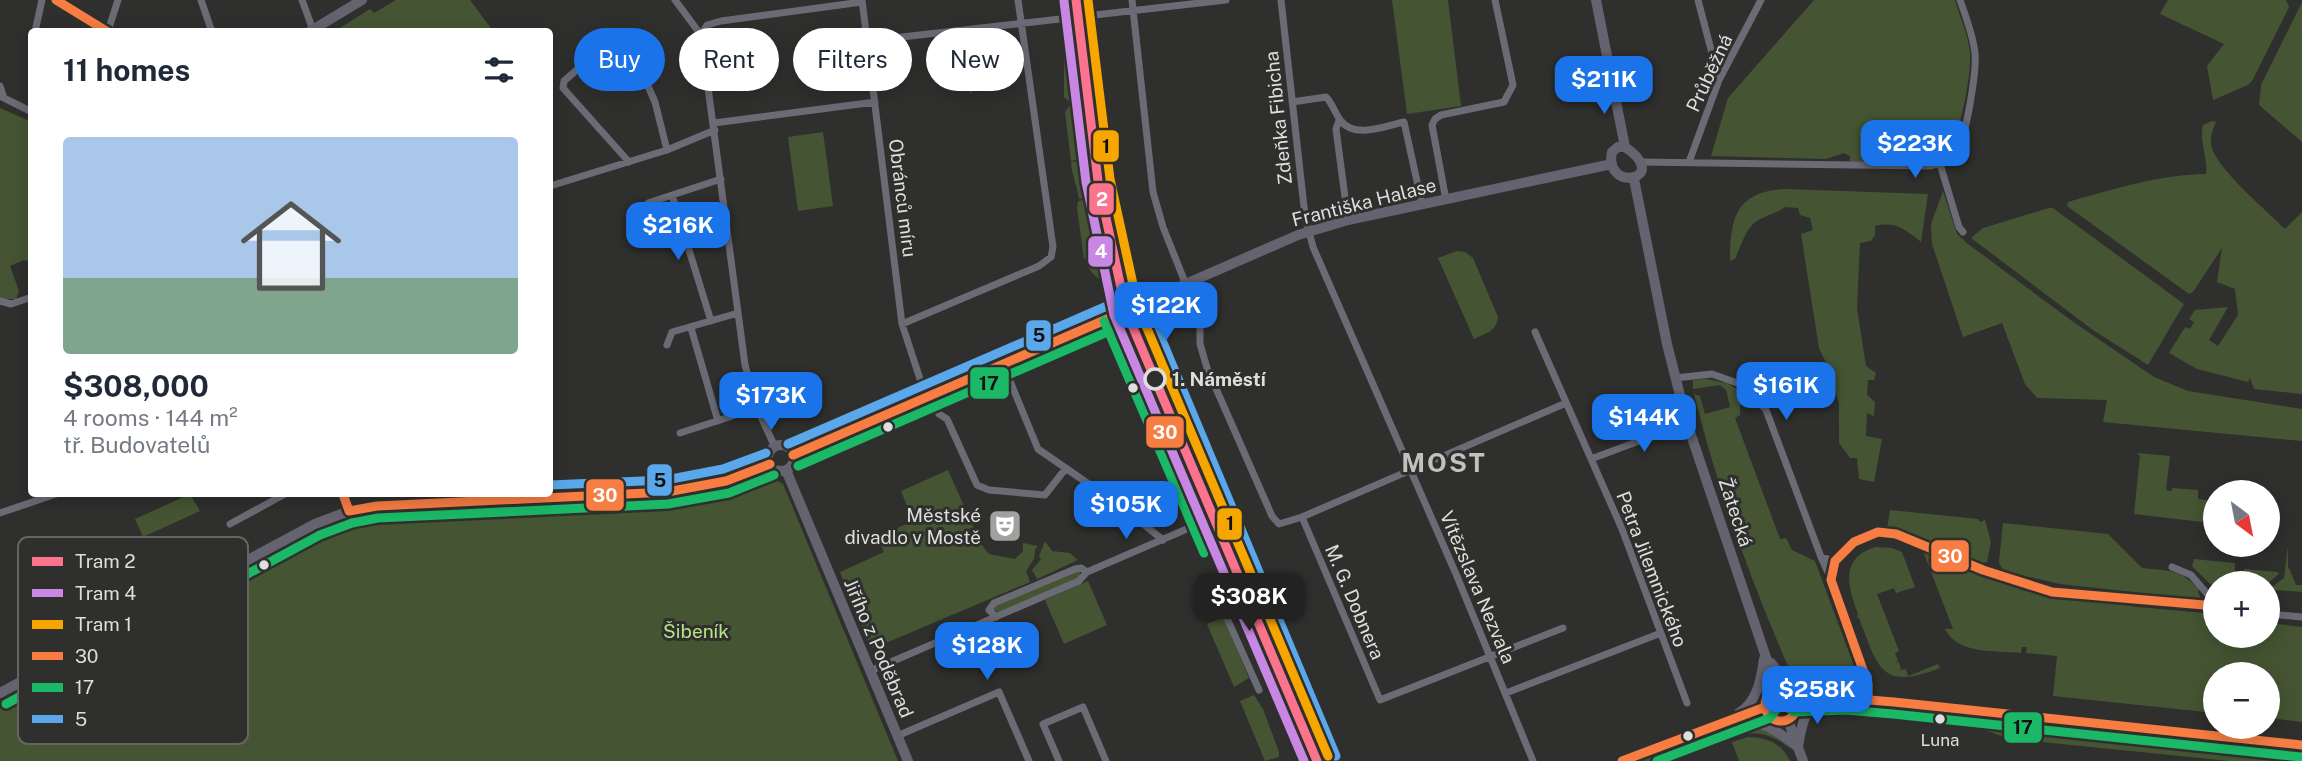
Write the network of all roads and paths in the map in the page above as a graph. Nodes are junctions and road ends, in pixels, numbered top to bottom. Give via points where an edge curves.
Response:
1 (42, 0) edge
2 (56, 0) edge
3 (118, 0) edge
4 (201, 0) edge
5 (302, 0) edge
6 (362, 0) edge
7 (675, 0) edge
8 (1018, 0) edge
9 (1068, 0) edge
10 (1082, 0) edge
11 (1132, 0) edge
12 (1226, 0) edge
13 (1281, 0) edge
14 (1495, 0) edge
15 (1596, 0) edge
16 (1698, 0) edge
17 (1761, 0) edge
18 (1961, 0) edge
19 (862, 1) edge
20 (1134, 10) junction
21 (1083, 17) junction
22 (1070, 19) junction
23 (1021, 25) junction
24 (36, 28) edge
25 (103, 28) edge
26 (109, 28) edge
27 (211, 28) edge
28 (310, 28) edge
29 (316, 28) edge
30 (696, 28) edge
31 (705, 28) edge
32 (865, 28) edge
33 (912, 36) edge
34 (1025, 51) joint
35 (574, 72) edge
36 (1719, 80) junction
37 (0, 86) edge
38 (650, 91) edge
39 (710, 91) edge
40 (874, 91) edge
41 (2, 97) edge
42 (875, 102) junction
43 (1292, 102) junction
44 (28, 110) edge
45 (1339, 120) junction
46 (715, 126) junction
47 (1625, 147) junction
48 (667, 150) junction
49 (629, 162) junction
50 (1641, 162) junction
51 (1689, 162) junction
52 (1612, 164) junction
53 (1940, 164) junction
54 (1634, 178) junction
55 (721, 179) junction
56 (553, 185) edge
57 (672, 195) junction
58 (1446, 200) junction
59 (648, 203) dead end
60 (1422, 204) junction
61 (1348, 220) junction
62 (1309, 232) junction
63 (1964, 232) dead end
64 (1186, 284) junction
65 (28, 297) edge
66 (0, 301) edge
67 (1135, 307) junction
68 (738, 313) junction
69 (1115, 316) junction
70 (711, 321) junction
71 (902, 324) junction
72 (691, 328) junction
73 (1535, 331) dead end
74 (667, 345) dead end
75 (1003, 364) junction
76 (1675, 378) junction
77 (929, 396) junction
78 (1566, 403) junction
79 (757, 408) junction
80 (718, 421) junction
81 (1688, 423) junction
82 (680, 433) dead end
83 (775, 447) junction
84 (793, 454) junction
85 (1591, 459) junction
86 (770, 464) junction
87 (1066, 468) junction
88 (1409, 469) junction
89 (786, 470) junction
90 (47, 497) edge
91 (280, 497) edge
92 (344, 497) edge
93 (349, 511) junction
94 (0, 513) edge
95 (1302, 517) junction
96 (1203, 522) junction
97 (230, 524) dead end
98 (1163, 540) junction
99 (1821, 557) junction
100 (248, 560) edge
101 (1835, 561) junction
102 (2172, 567) dead end
103 (1087, 572) junction
104 (1831, 580) junction
105 (2203, 589) edge
106 (1234, 590) junction
107 (2203, 604) edge
108 (989, 610) junction
109 (2280, 615) edge
110 (996, 617) junction
111 (2302, 617) edge
112 (979, 625) junction
113 (1563, 628) dead end
114 (1661, 633) junction
115 (1765, 655) junction
116 (1491, 657) junction
117 (870, 671) junction
118 (18, 683) edge
119 (1259, 690) dead end
120 (1777, 690) junction
121 (0, 693) edge
122 (1506, 693) junction
123 (1824, 697) junction
124 (1868, 698) junction
125 (1796, 700) junction
126 (1687, 703) dead end
127 (1765, 707) junction
128 (1788, 719) junction
129 (1723, 722) junction
130 (897, 736) junction
131 (2302, 745) edge
132 (1798, 747) junction
133 (908, 761) edge
134 (1029, 761) edge
135 (1059, 761) edge
136 (1106, 761) edge
137 (1303, 761) edge
138 (1325, 761) edge
139 (1533, 761) edge
140 (1622, 761) edge
141 (1803, 761) edge

1 - 24 street
2 - 25 street
3 - 26 street
4 - 27 street
5 - 28 street
6 - 29 street
7 - 30 street
8 - 23 street
9 - 22 street
10 - 21 street
11 - 20 street
12 - 20 street
13 - 43 street, Zdeňka Fibicha
14 - 58 street via 1513,85 1504,102 1435,119 1432,125
15 - 47 street
16 - 36 street
17 - 36 street, Průběžná
18 - 53 street via 1975,54 1975,75 1960,143
19 - 31 street via 721,21
19 - 32 street, Obránců míru
20 - 21 street
20 - 64 street via 1153,192
21 - 22 street
21 - 67 street via 1103,180 1117,251
22 - 23 street
22 - 69 street via 1090,183
23 - 33 street
23 - 34 street
34 - 71 street via 1051,257 1040,266
35 - 49 street via 563,88
36 - 51 street, Průběžná
37 - 41 street
38 - 48 street
39 - 46 street
40 - 42 street, Obránců míru
41 - 44 street
42 - 46 street
42 - 71 street, Obránců míru
43 - 45 street via 1326,97
43 - 62 street, Zdeňka Fibicha
45 - 60 street via 1357,131 1404,122
45 - 61 street via 1336,129
46 - 48 street
46 - 55 street
47 - 50 street
47 - 52 street via 1612,152
48 - 49 street
49 - 56 street
50 - 51 street
50 - 54 street via 1640,175
51 - 53 street
52 - 54 street via 1620,175
52 - 58 street, Františka Halase
53 - 63 street
54 - 76 street, Žatecká
55 - 57 street
55 - 68 street
57 - 59 street
57 - 70 street
58 - 60 street, Františka Halase
60 - 61 street, Františka Halase
61 - 62 street, Františka Halase
62 - 64 street, Františka Halase
62 - 88 street, Vítězslava Nezvala
64 - 67 street, Františka Halase
64 - 95 street via 1200,320 1207,368 1272,516 1279,524
65 - 66 street via 10,304
67 - 69 street, Františka Halase
67 - 138 street
68 - 70 street
68 - 79 street
69 - 75 street, Františka Halase
69 - 96 street
70 - 72 street
71 - 77 street, Obránců míru
72 - 74 street via 672,332
72 - 80 street
73 - 78 street, Petra Jilemnického
75 - 77 street, Františka Halase
75 - 87 street via 1038,449
76 - 81 street, Žatecká
76 - 99 street via 1713,374 1743,386 1766,410
77 - 84 street, Františka Halase
77 - 87 street, Obránců míru via 947,419 977,485 1045,495
78 - 85 street, Petra Jilemnického
78 - 88 street
79 - 80 street
79 - 83 street
80 - 82 street
81 - 85 street
81 - 115 street, Žatecká
83 - 84 street via 786,446
83 - 86 street
84 - 89 street
85 - 114 street, Petra Jilemnického
86 - 89 street
86 - 93 street via 726,481 667,492
87 - 98 street
88 - 95 street
88 - 116 street, Vítězslava Nezvala
89 - 117 street, Jiřího z Poděbrad
90 - 94 street
91 - 97 street
92 - 93 street
93 - 100 street
95 - 116 street, M. G. Dobnera via 1380,700
96 - 98 street
96 - 106 street
98 - 103 street
99 - 101 street
99 - 104 street
101 - 104 street
101 - 107 street via 1854,542 1878,532 1896,534 2052,592
102 - 105 street via 2191,575
103 - 108 street via 1075,569 994,603
103 - 110 street via 1079,581
104 - 124 street via 1868,684
106 - 119 street via 1218,597
106 - 137 street
108 - 110 street
108 - 112 street
109 - 111 street
110 - 112 street
112 - 117 street
113 - 116 street
114 - 122 street
114 - 126 street, Petra Jilemnického
115 - 120 street, Žatecká
115 - 123 street via 1789,685
115 - 129 street via 1756,693 1746,709
116 - 122 street, Vítězslava Nezvala
117 - 130 street, Jiřího z Poděbrad
118 - 121 street
120 - 125 street via 1786,690
120 - 127 street via 1769,695
122 - 139 street, Vítězslava Nezvala
123 - 124 street
123 - 125 street
123 - 132 street via 1806,714
124 - 131 street
125 - 128 street
127 - 128 street via 1773,719
127 - 129 street
128 - 132 street
129 - 132 street via 1747,720 1766,725
129 - 140 street
130 - 133 street, Jiřího z Poděbrad
130 - 134 street via 999,692
132 - 141 street
135 - 136 street via 1043,724 1083,707

